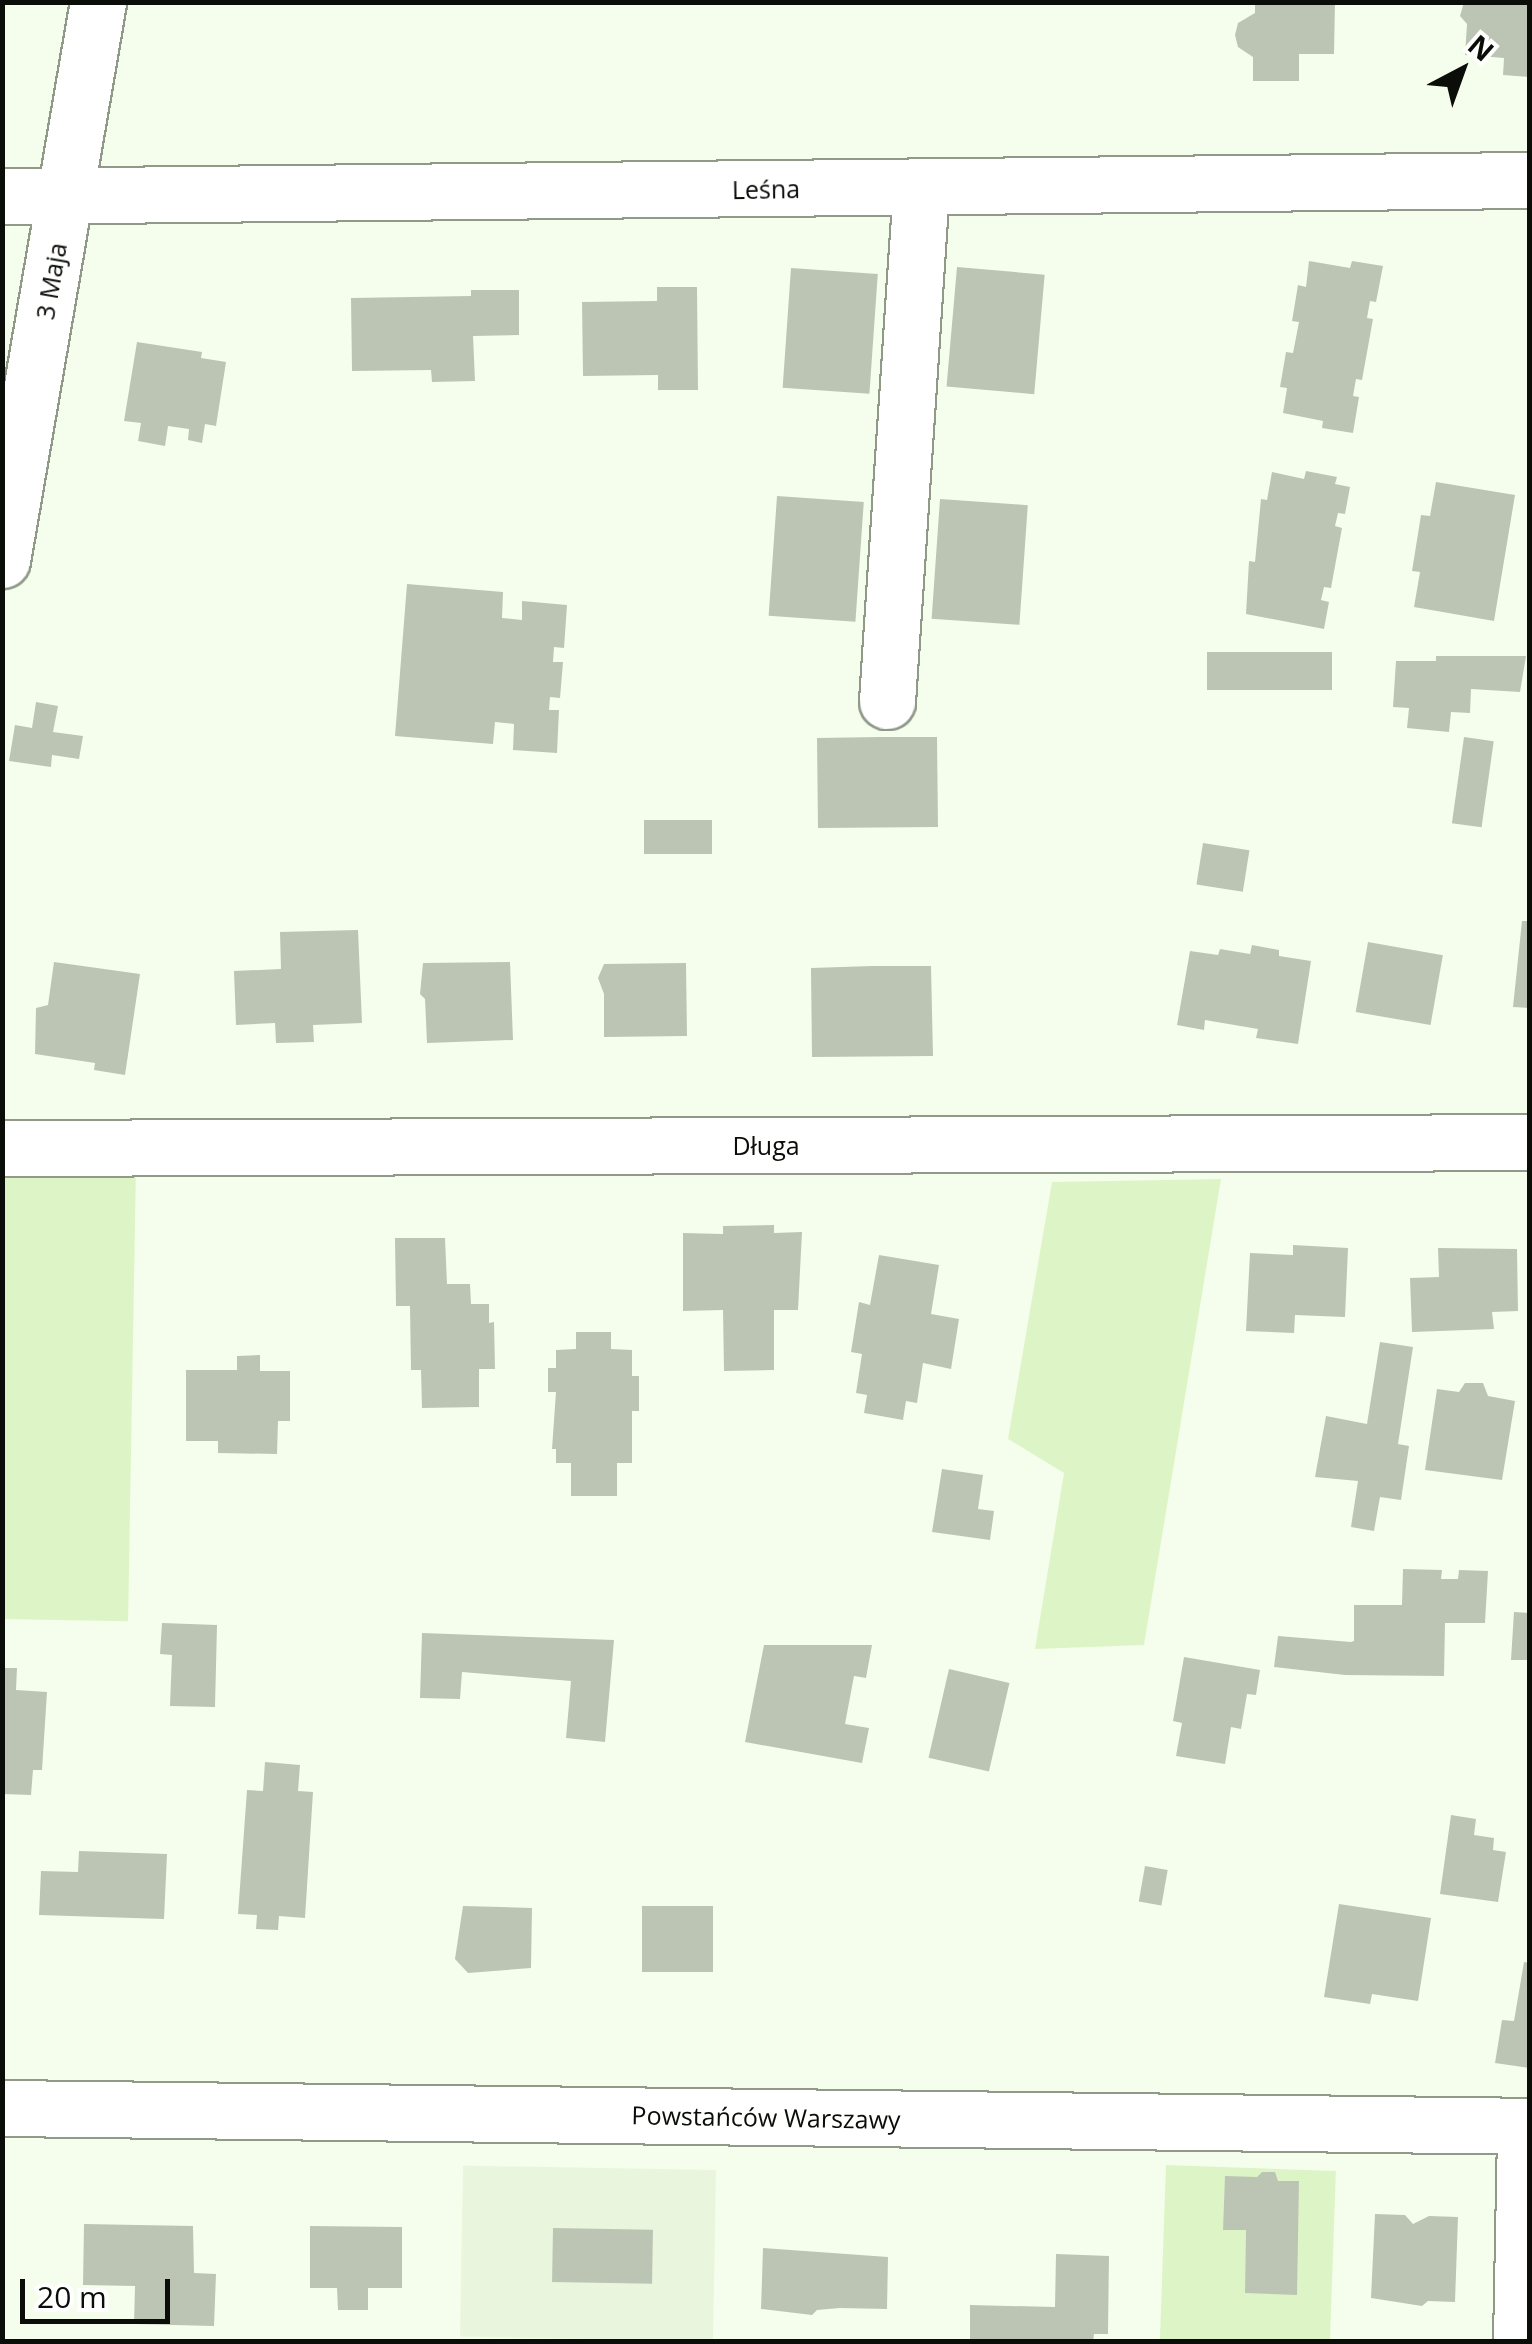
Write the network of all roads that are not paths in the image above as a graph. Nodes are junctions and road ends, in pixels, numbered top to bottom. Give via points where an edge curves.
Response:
1 (98, 2) edge
2 (1530, 180) edge
3 (922, 188) junction
4 (66, 195) junction
5 (2, 196) edge
6 (2, 560) edge
7 (888, 702) dead end
8 (1530, 1142) edge
9 (2, 1148) edge
10 (2, 2108) edge
11 (1527, 2126) edge
12 (1521, 2342) edge

1 - 4 street, 3 Maja
2 - 3 street, Leśna
3 - 4 street, Leśna
3 - 7 street
4 - 5 street, Leśna
4 - 6 street, 3 Maja
8 - 9 street, Długa
10 - 11 street, Powstańców Warszawy
11 - 12 street

